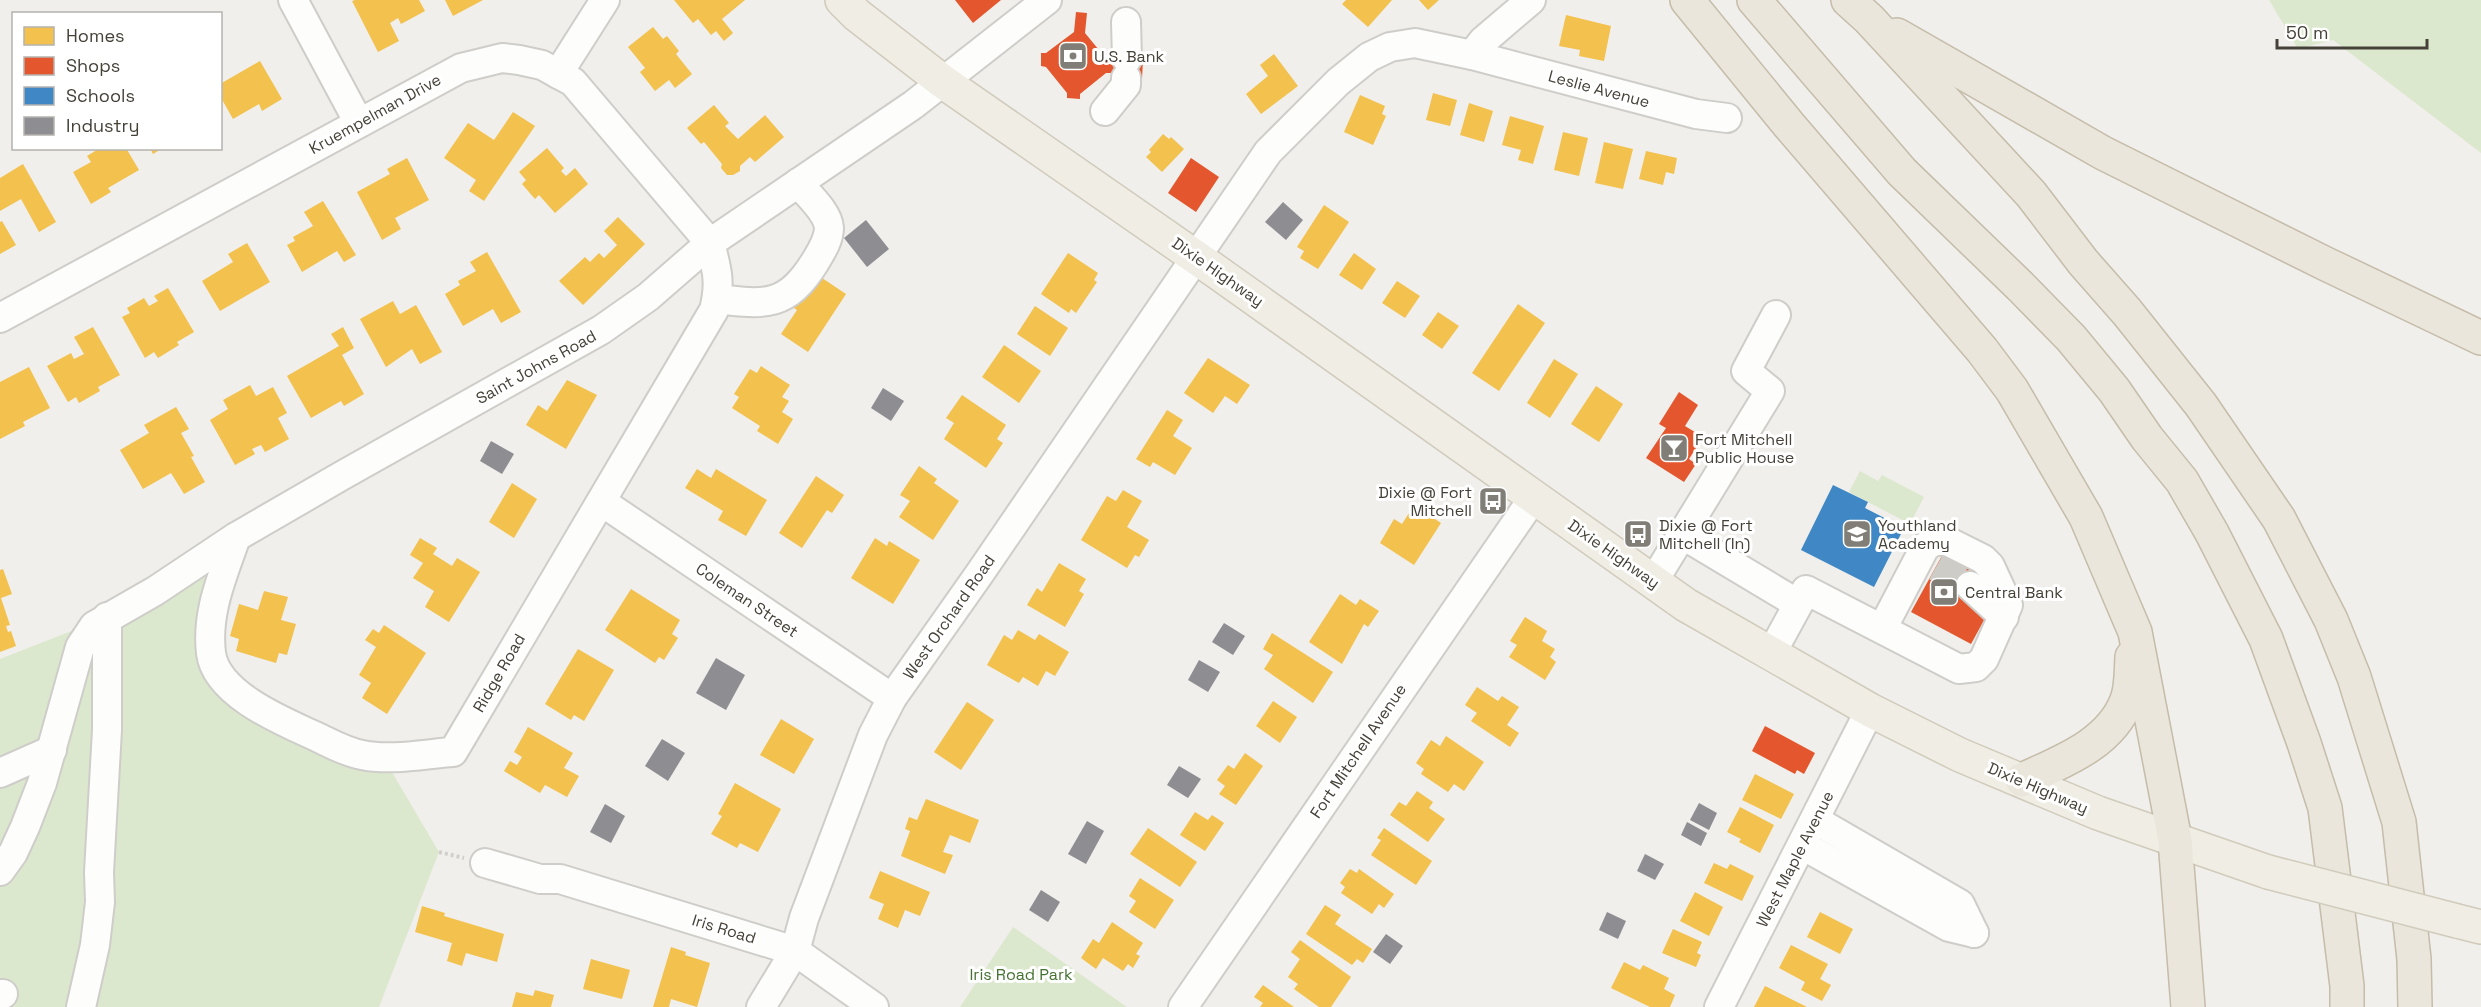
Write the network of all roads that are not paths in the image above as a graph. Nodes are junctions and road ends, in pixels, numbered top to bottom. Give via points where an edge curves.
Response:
1 (293, 0) edge
2 (605, 0) edge
3 (842, 0) edge
4 (1047, 0) edge
5 (1531, 0) edge
6 (1687, 0) edge
7 (1754, 0) edge
8 (1859, 10) edge
9 (1126, 22) dead end
10 (1472, 55) junction
11 (558, 74) junction
12 (942, 81) junction
13 (1105, 111) dead end
14 (1726, 121) dead end
15 (359, 123) junction
16 (798, 183) junction
17 (710, 243) junction
18 (1195, 256) junction
19 (717, 299) junction
20 (1776, 315) dead end
21 (0, 318) edge
22 (2481, 338) edge
23 (1534, 497) junction
24 (602, 502) junction
25 (1683, 535) junction
26 (236, 537) junction
27 (1653, 582) junction
28 (1970, 586) tunnel mouth
29 (1798, 604) junction
30 (2004, 616) junction
31 (107, 617) junction
32 (1882, 630) junction
33 (2135, 632) junction
34 (1771, 654) junction
35 (892, 698) junction
36 (1870, 710) junction
37 (52, 750) junction
38 (0, 773) edge
39 (2022, 780) junction
40 (1815, 820) junction
41 (2175, 840) junction
42 (1802, 845) junction
43 (485, 863) dead end
44 (0, 872) edge
45 (2469, 924) edge
46 (795, 951) junction
47 (81, 1007) edge
48 (761, 1007) edge
49 (874, 1007) edge
50 (1183, 1007) edge
51 (1719, 1007) edge
52 (2188, 1007) edge
53 (2347, 1007) edge
54 (2415, 1007) edge

1 - 15 street
2 - 11 street
3 - 12 main road, Dixie Highway
4 - 12 street, Saint Johns Road
5 - 10 street
6 - 33 highway via 2012,390 2086,517
7 - 53 highway via 1902,172 2071,338 2182,481 2266,639 2325,808
8 - 22 highway via 2103,153
8 - 54 highway via 2031,194 2201,405 2279,519 2331,620 2354,676 2399,822 2414,959
9 - 13 street via 1126,85
10 - 14 street, Leslie Avenue
10 - 18 street, Leslie Avenue via 1415,43 1390,46 1369,57 1338,82 1268,152
11 - 15 street, Kruempelman Drive via 542,65 519,60 483,61 461,68
11 - 17 street, Kruempelman Drive via 573,82
12 - 16 street, Saint Johns Road
12 - 18 main road, Dixie Highway
15 - 21 street, Kruempelman Drive
16 - 17 street, Saint Johns Road
16 - 19 street via 820,209 829,227 825,245 803,280 786,296 765,303
17 - 19 street, Ridge Road via 718,273
17 - 26 street, Saint Johns Road via 648,297 601,330
18 - 23 main road, Dixie Highway
18 - 35 street, West Orchard Road
19 - 24 street, Ridge Road
20 - 25 street via 1746,371 1770,391
23 - 27 main road, Dixie Highway
23 - 50 street, Fort Mitchell Avenue
24 - 26 street, Ridge Road via 453,752 361,755 265,713 230,686 216,669 211,654 211,620 214,599
24 - 35 street, Coleman Street
25 - 27 street
25 - 29 street
26 - 31 street, Saint Johns Road via 155,591
27 - 34 main road, Dixie Highway
28 - 30 street
29 - 32 street via 1806,590
29 - 34 street
30 - 32 street via 1984,659 1976,667 1959,669
30 - 32 street via 2008,605 1990,566 1947,541 1934,541 1925,547 1927,563
31 - 37 street, Saint Johns Road via 94,626 80,647
31 - 47 street via 100,902
33 - 39 highway via 2127,699 2111,728 2078,754
33 - 41 highway
34 - 36 main road, Dixie Highway
35 - 46 street, West Orchard Road via 873,735
36 - 39 main road, Dixie Highway via 1960,755
36 - 40 street, West Maple Avenue
37 - 38 street
37 - 44 street, Saint Johns Road via 25,827
39 - 41 main road, Dixie Highway
40 - 42 street, West Maple Avenue
40 - 42 street via 1960,904 1974,933 1949,927
41 - 45 main road, Dixie Highway, bridge via 2268,872
41 - 52 highway
42 - 51 street, West Maple Avenue
43 - 46 street, Iris Road via 540,879 560,879
46 - 48 street, West Orchard Road
46 - 49 street, Iris Road

